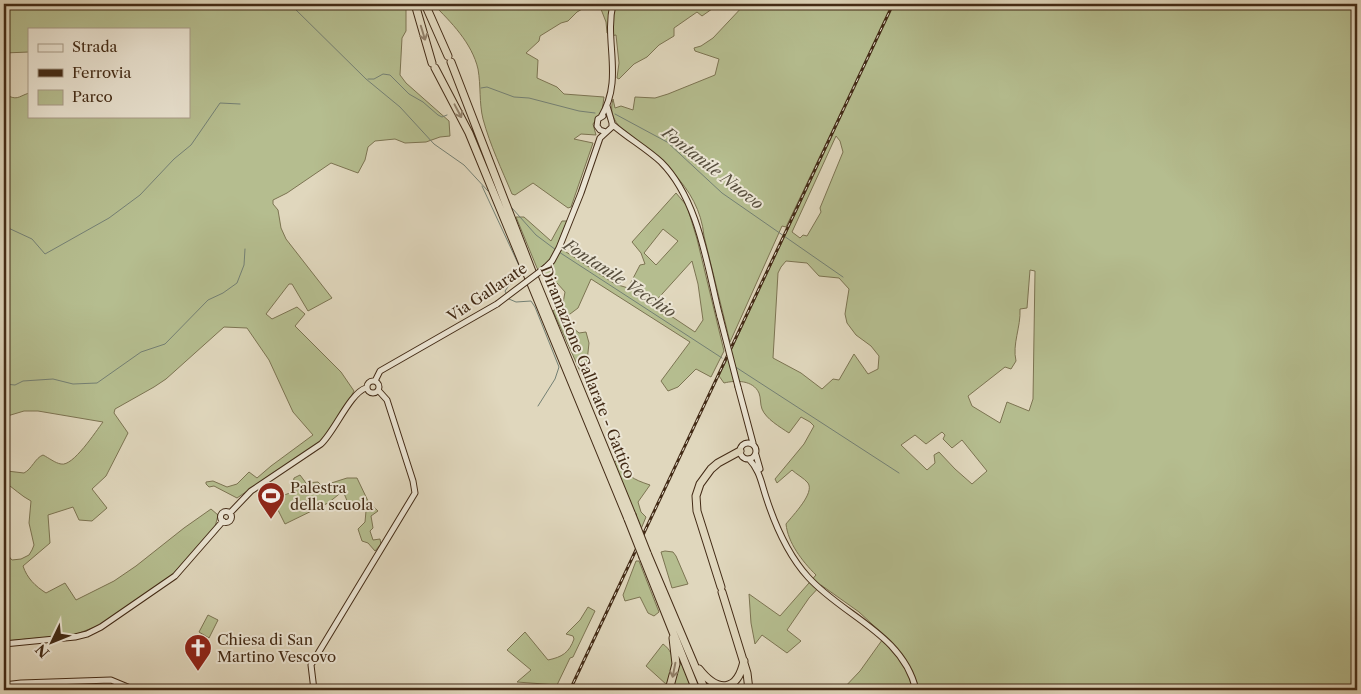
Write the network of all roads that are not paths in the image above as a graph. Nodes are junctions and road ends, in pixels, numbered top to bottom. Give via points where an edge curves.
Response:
1 (414, 4) edge
2 (425, 4) edge
3 (613, 4) edge
4 (607, 106) junction
5 (602, 117) junction
6 (610, 118) junction
7 (612, 125) junction
8 (598, 128) junction
9 (607, 132) junction
10 (623, 134) junction
11 (600, 138) junction
12 (375, 381) junction
13 (366, 388) junction
14 (378, 390) junction
15 (741, 399) junction
16 (744, 443) junction
17 (752, 443) junction
18 (756, 455) junction
19 (744, 456) junction
20 (771, 510) junction
21 (630, 517) junction
22 (670, 614) junction
23 (4, 644) edge
24 (744, 661) junction
25 (4, 685) edge
26 (314, 688) edge
27 (135, 690) edge
28 (323, 690) edge
29 (669, 690) edge
30 (696, 690) edge
31 (704, 690) edge
32 (747, 690) edge
33 (916, 690) edge

1 -> 21 highway, Diramazione Gallarate - Gattico via 434,66 469,133
2 - 21 highway, Diramazione Gallarate - Gattico via 450,59
3 - 4 street via 614,69
4 - 5 street
4 - 6 street
5 - 6 street
5 - 8 street via 597,122
6 - 7 street
7 - 9 street
7 - 10 street
8 - 9 street
8 - 11 street
9 - 10 street
9 - 11 street, Via Gallarate
10 - 15 street, bridge via 661,162 682,190 694,215
11 - 12 street, Via Gallarate, bridge via 557,251 546,267 497,304 380,370
12 - 13 street via 368,382
12 - 14 street via 379,385
13 - 14 street via 371,393
13 - 23 street via 356,394 322,444 251,491 230,513 231,520 223,521 175,576 101,627 75,637
14 - 26 street via 387,400 415,492 311,665
15 - 16 street via 747,424
15 - 17 street
16 - 17 street
16 - 19 street
17 - 18 street via 757,450
18 - 19 street
18 - 20 street
19 - 20 street via 760,472
19 - 24 highway via 726,458 704,476 696,504
20 - 33 street via 789,552 807,577 896,649
21 - 22 highway, Diramazione Gallarate - Gattico, bridge
22 - 24 highway via 684,635 698,668 712,683 722,686 734,682
22 -> 29 highway via 676,664
22 - 30 highway, Diramazione Gallarate - Gattico
22 - 31 highway, Diramazione Gallarate - Gattico
24 - 32 highway
25 - 27 street via 111,680
26 - 28 street

